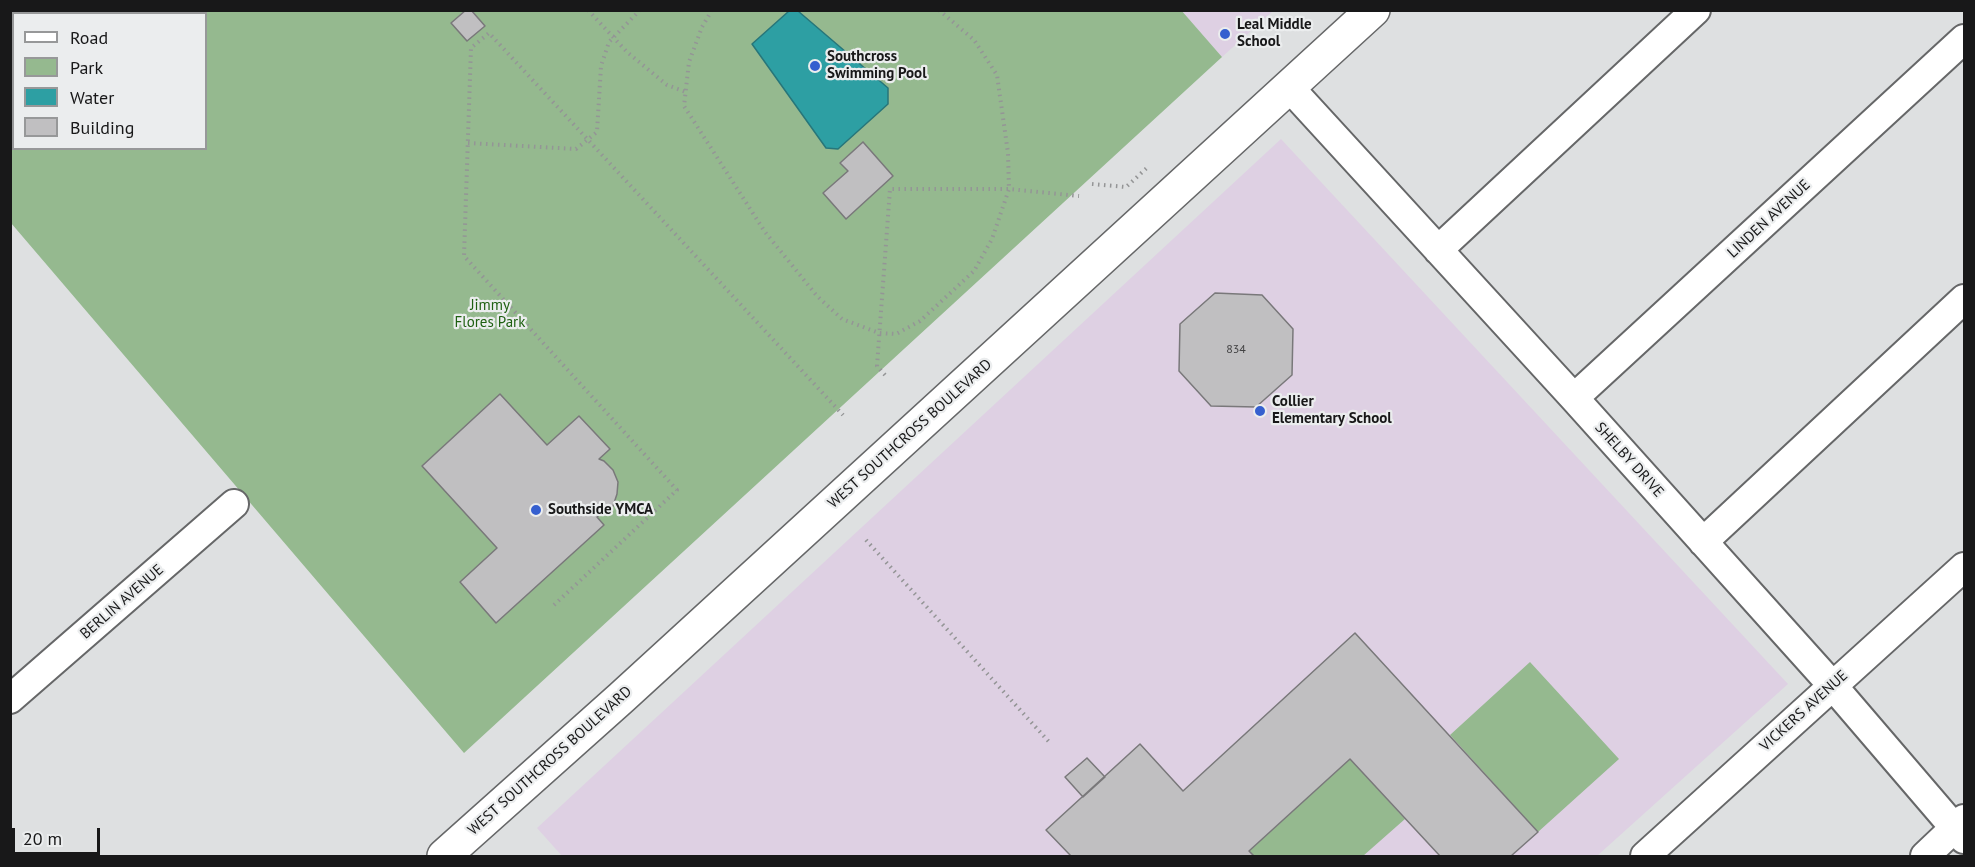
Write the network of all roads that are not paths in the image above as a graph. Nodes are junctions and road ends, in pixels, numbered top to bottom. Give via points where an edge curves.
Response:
1 (1373, 10) edge
2 (1696, 10) edge
3 (1965, 39) edge
4 (1289, 87) junction
5 (1438, 250) junction
6 (1965, 299) edge
7 (1574, 399) junction
8 (234, 504) dead end
9 (1703, 542) junction
10 (1965, 567) edge
11 (1832, 685) junction
12 (10, 699) edge
13 (1961, 829) edge
14 (444, 856) edge
15 (1645, 856) edge
16 (1925, 856) edge

1 - 4 main road, WEST SOUTHCROSS BOULEVARD
2 - 5 street
3 - 7 street, LINDEN AVENUE
4 - 5 street, SHELBY DRIVE
4 - 14 main road, WEST SOUTHCROSS BOULEVARD
5 - 7 street, SHELBY DRIVE
6 - 9 street
7 - 9 street, SHELBY DRIVE
8 - 12 street, BERLIN AVENUE
9 - 11 street, SHELBY DRIVE
10 - 11 street, VICKERS AVENUE
11 - 13 street, SHELBY DRIVE
11 - 15 street, VICKERS AVENUE
13 - 16 street

